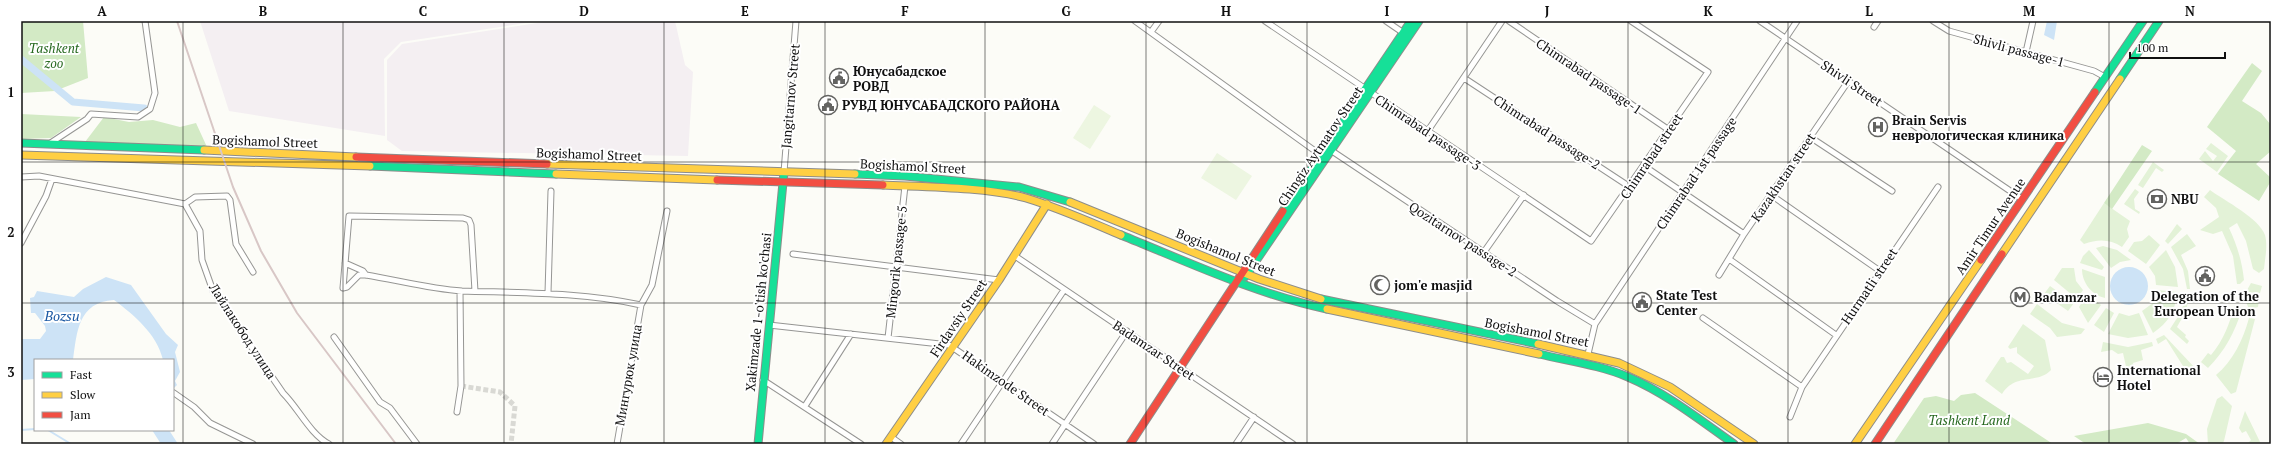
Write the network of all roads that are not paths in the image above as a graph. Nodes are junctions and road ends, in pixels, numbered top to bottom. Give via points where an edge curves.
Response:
1 (145, 21) edge
2 (796, 21) edge
3 (1135, 21) edge
4 (1159, 21) edge
5 (1265, 21) edge
6 (1386, 21) edge
7 (1411, 21) edge
8 (1419, 21) edge
9 (1502, 21) edge
10 (1509, 21) edge
11 (1631, 21) edge
12 (1760, 21) edge
13 (1797, 21) edge
14 (1878, 21) edge
15 (1933, 21) edge
16 (2033, 21) edge
17 (2143, 21) edge
18 (2159, 21) edge
19 (1874, 27) dead end
20 (1151, 32) junction
21 (1406, 35) junction
22 (1785, 38) junction
23 (2026, 52) junction
24 (2105, 77) junction
25 (1464, 78) junction
26 (1849, 80) junction
27 (1367, 91) junction
28 (1669, 130) junction
29 (1428, 132) junction
30 (1810, 137) junction
31 (21, 143) edge
32 (49, 144) junction
33 (1329, 149) junction
34 (21, 155) edge
35 (1323, 157) junction
36 (2046, 165) junction
37 (592, 166) junction
38 (1644, 166) junction
39 (672, 169) junction
40 (784, 172) junction
41 (2057, 173) junction
42 (592, 175) junction
43 (21, 177) edge
44 (52, 179) junction
45 (672, 179) junction
46 (783, 183) junction
47 (905, 186) junction
48 (1630, 187) junction
49 (1938, 187) dead end
50 (551, 191) dead end
51 (1892, 191) dead end
52 (1683, 193) junction
53 (1524, 195) junction
54 (1771, 195) junction
55 (2022, 199) junction
56 (185, 204) junction
57 (1047, 204) junction
58 (667, 211) dead end
59 (1744, 234) junction
60 (1593, 241) joint
61 (21, 243) edge
62 (1484, 252) junction
63 (793, 254) dead end
64 (1015, 256) junction
65 (1729, 259) junction
66 (346, 263) junction
67 (896, 267) junction
68 (1880, 271) junction
69 (253, 272) dead end
70 (1245, 273) junction
71 (366, 275) junction
72 (1719, 275) dead end
73 (999, 280) junction
74 (1238, 282) junction
75 (1064, 290) junction
76 (460, 291) junction
77 (475, 291) junction
78 (548, 293) junction
79 (641, 305) junction
80 (1703, 318) dead end
81 (1595, 324) junction
82 (769, 325) junction
83 (1448, 327) junction
84 (1127, 331) junction
85 (851, 334) junction
86 (1446, 335) junction
87 (1836, 335) junction
88 (334, 337) dead end
89 (888, 338) junction
90 (953, 347) junction
91 (1588, 354) junction
92 (1181, 368) junction
93 (763, 380) junction
94 (1003, 380) junction
95 (1802, 387) junction
96 (174, 393) edge
97 (805, 406) junction
98 (457, 412) dead end
99 (1790, 416) dead end
100 (1254, 417) junction
101 (1065, 424) junction
102 (891, 437) junction
103 (253, 444) edge
104 (329, 444) edge
105 (417, 444) edge
106 (617, 444) edge
107 (758, 444) edge
108 (861, 444) edge
109 (886, 444) edge
110 (901, 444) edge
111 (961, 444) edge
112 (1052, 444) edge
113 (1094, 444) edge
114 (1130, 444) edge
115 (1236, 444) edge
116 (1293, 444) edge
117 (1734, 444) edge
118 (1754, 444) edge
119 (1855, 444) edge
120 (1875, 444) edge

1 - 32 street via 155,93 150,109 142,115 133,117 90,114 87,119
2 - 40 street, Jangitarnov Street
3 - 20 street
4 - 20 street
5 - 27 street, Chimrаbаd passage-3
6 - 21 street
7 - 21 main road, Chingiz Aytmatov Street
8 - 21 main road, Chingiz Aytmatov Street
9 - 25 street
10 - 28 street, Chimrаbаd passage-1
11 - 28 street, Chimrаbаd street via 1708,71
12 - 22 street, Shivli Street
13 - 22 street, Chimrabad 1st passage
14 - 19 street
15 - 23 street, Shivli passage-1 via 1949,31
16 - 23 street
17 - 24 main road, Amir Timur Avenue
18 - 41 main road, Amir Timur Avenue
20 - 35 street
21 - 27 main road, Chingiz Aytmatov Street
22 - 26 street, Shivli Street
22 - 52 street, Chimrabad 1st passage
23 - 24 street, Shivli passage-1 via 2094,71
24 - 36 main road, Amir Timur Avenue
25 - 29 street
25 - 48 street, Chimrabad passage-2
26 - 30 street, Kazakhstan street
26 - 55 street, Shivli Street
27 - 29 street, Chimrаbаd passage-3
27 - 33 main road, Chingiz Aytmatov Street
28 - 38 street, Chimrаbаd street
29 - 53 street, Chimrаbаd passage-3
30 - 51 street
30 - 54 street, Kazakhstan street
31 - 32 main road, Bogishamol Street
32 - 37 main road, Bogishamol Street
33 - 35 main road, Chingiz Aytmatov Street
33 - 62 street, Qozitarnov passage-2
34 - 42 main road, Bogishamol Street
35 - 70 main road, Chingiz Aytmatov Street
36 - 41 main road
36 - 55 main road, Amir Timur Avenue
37 - 39 main road, Bogishamol Street
37 - 42 main road
38 - 48 street, Chimrаbаd street
38 - 52 street
39 - 40 main road, Bogishamol Street
39 - 45 main road
40 - 46 main road, Xakimzade 1-o'tish ko'chasi
40 - 70 main road, Bogishamol Street via 905,176 1019,187 1068,200
41 - 120 main road, Amir Timur Avenue
42 - 45 main road, Bogishamol Street
43 - 44 street via 39,176
44 - 56 street
44 - 61 street via 46,196
45 - 46 main road, Bogishamol Street
46 - 47 main road, Bogishamol Street
46 - 82 main road, Xakimzade 1-o'tish ko'chasi
47 - 57 main road, Bogishamol Street via 990,192
47 - 67 street, Mingorik passage-5
48 - 60 street, Chimrаbаd street
49 - 68 street, Hurmatli street
50 - 78 street
52 - 59 street
52 - 81 street, Chimrabad 1st passage
53 - 60 street, Chimrаbаd passage-3
53 - 62 street
54 - 59 street, Kazakhstan street
54 - 68 street
55 - 119 main road, Amir Timur Avenue
56 - 69 street via 193,198 206,195 229,198 236,244
56 - 104 street, Лайлакобод улица via 200,231 202,260 216,296 283,394 296,406 318,436
57 - 64 main road, Firdavsiy Street
57 - 74 main road, Bogishamol Street
58 - 79 street, Мингурюк улица via 652,285
59 - 65 street, Kazakhstan street
62 - 81 street, Qozitarnov passage-2
63 - 67 street
64 - 73 main road, Firdavsiy Street
64 - 75 street, Badamzar Street
65 - 72 street, Kazakhstan street
65 - 87 street
66 - 71 street
66 - 71 street via 343,288 359,275
66 - 77 street via 349,216 463,218 469,220 471,225
67 - 73 street
67 - 89 street, Mingorik passage-5
68 - 87 street, Hurmatli street
70 - 74 main road, Chingiz Aytmatov Street
70 - 83 main road, Bogishamol Street via 1326,301
71 - 76 street
73 - 90 main road, Firdavsiy Street
74 - 86 main road, Bogishamol Street via 1326,310
74 - 92 main road, Chingiz Aytmatov Street
75 - 84 street, Badamzar Street
75 - 94 street
76 - 77 street
76 - 98 street via 462,386
77 - 78 street
78 - 79 street via 611,299
79 - 106 street, Мингурюк улица
80 - 95 street
81 - 91 street
82 - 85 street, Hakimzode Street
82 - 93 main road, Xakimzade 1-o'tish ko'chasi
83 - 86 main road
83 - 91 main road, Bogishamol Street
84 - 92 street, Badamzar Street
84 - 101 street
85 - 89 street, Hakimzode Street
85 - 97 street
86 - 117 main road, Bogishamol Street via 1575,362 1628,377 1671,401
87 - 95 street, Hurmatli street
88 - 105 street via 380,402 390,408
89 - 90 street, Hakimzode Street
90 - 94 street, Hakimzode Street
90 - 102 main road, Firdavsiy Street
91 - 118 main road, Bogishamol Street via 1619,363 1659,381
92 - 100 street, Badamzar Street
92 - 114 main road, Chingiz Aytmatov Street
93 - 97 street
93 - 107 main road, Xakimzade 1-o'tish ko'chasi
94 - 101 street, Hakimzode Street
94 - 111 street
95 - 99 street, Hurmatli street
96 - 103 street via 194,407 210,423
97 - 108 street
100 - 115 street
100 - 116 street, Badamzar Street
101 - 112 street
101 - 113 street, Hakimzode Street
102 - 109 main road, Firdavsiy Street
102 - 110 street

